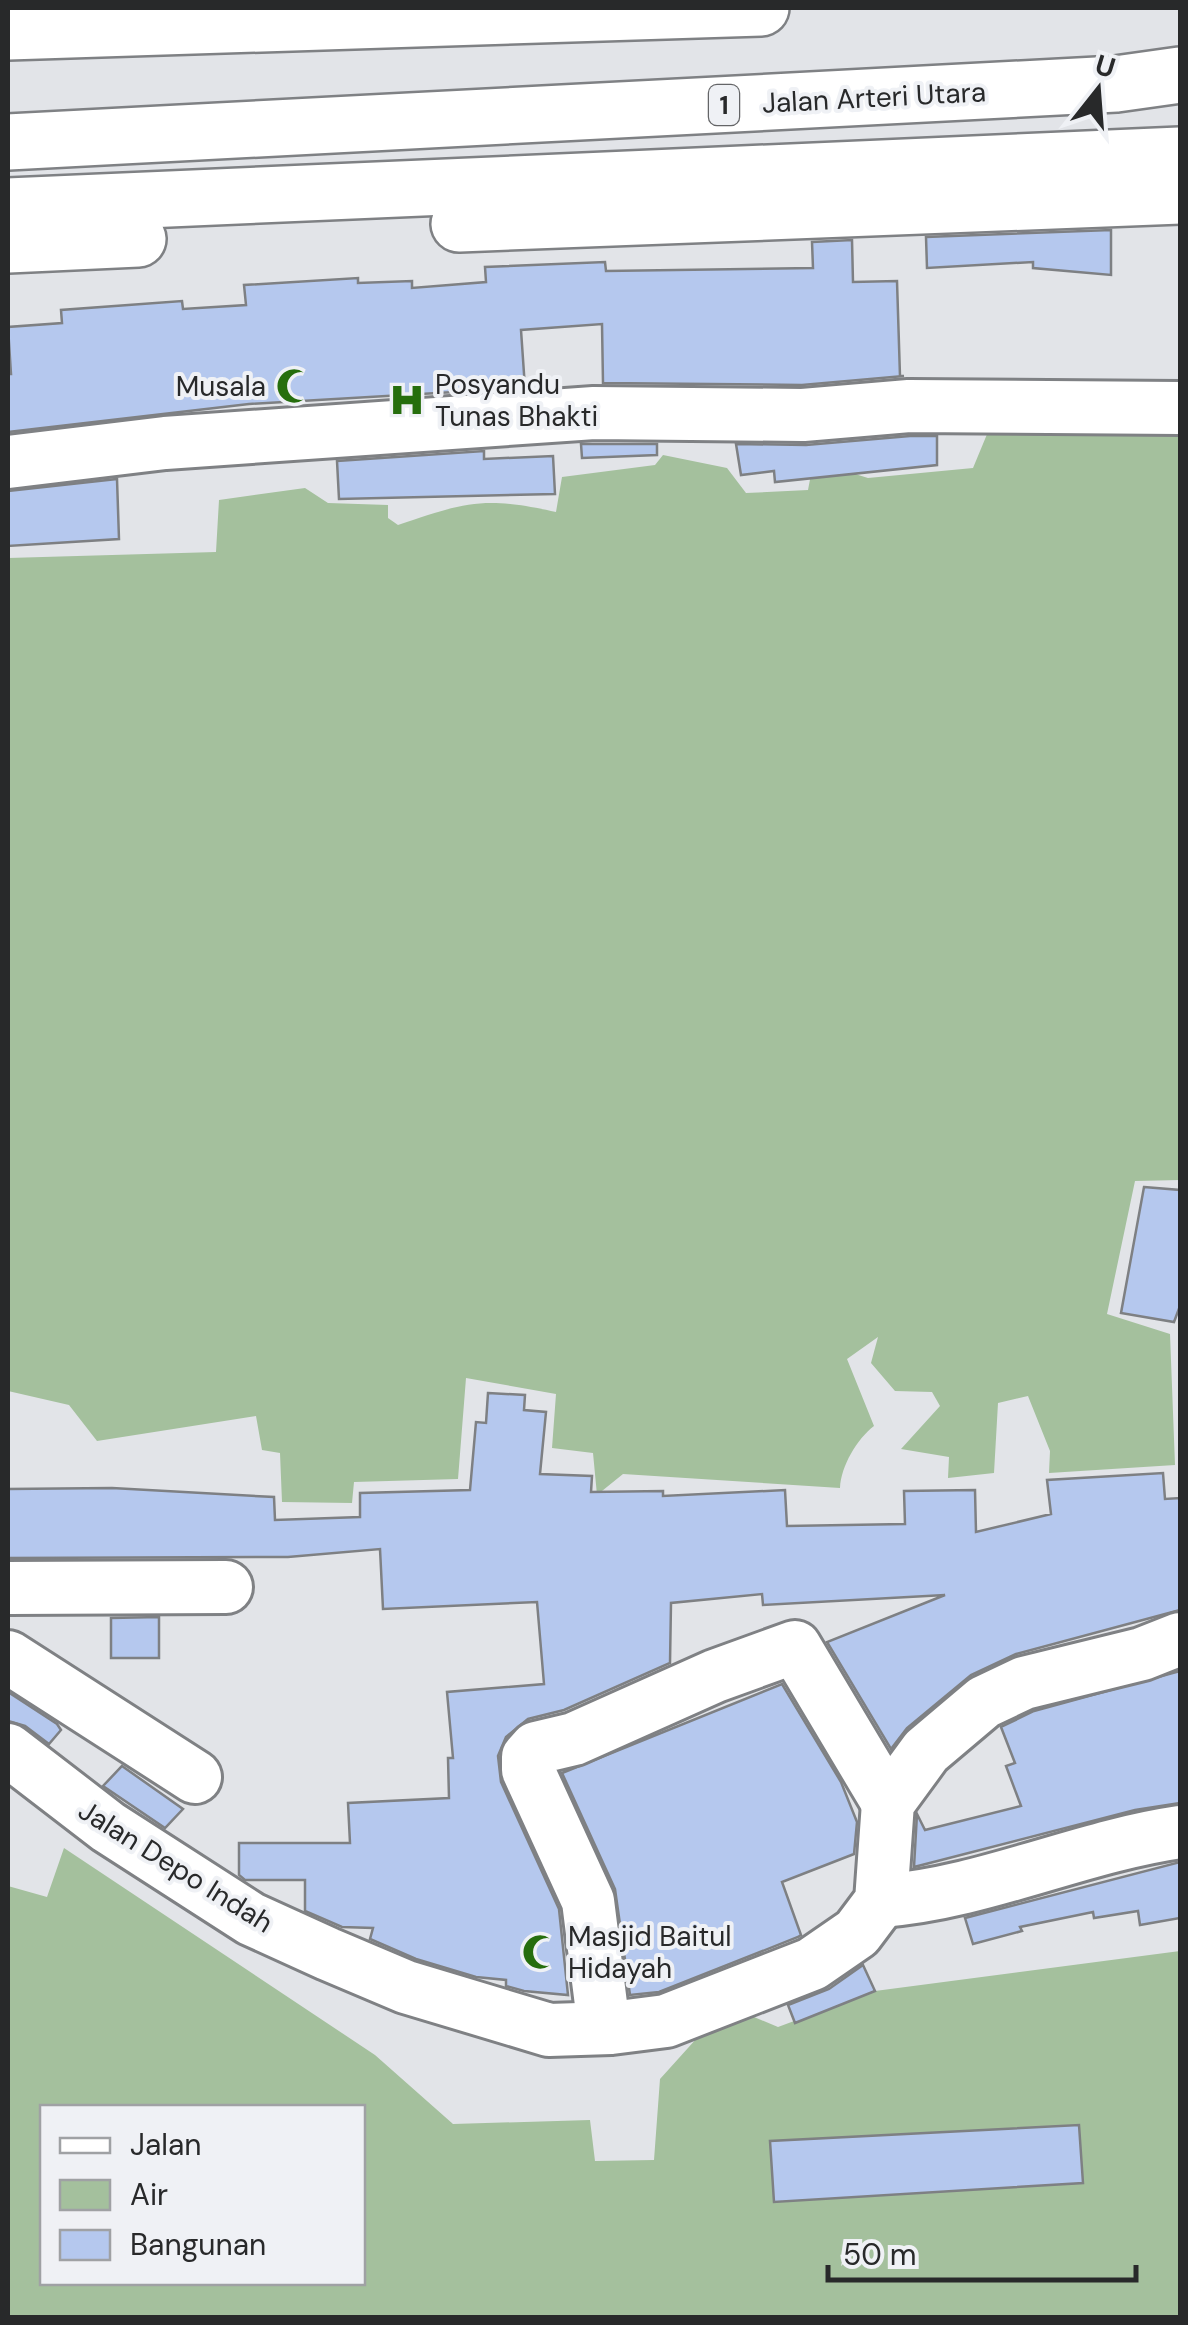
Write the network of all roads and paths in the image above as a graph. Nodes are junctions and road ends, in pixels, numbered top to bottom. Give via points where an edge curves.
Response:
1 (762, 8) edge
2 (8, 30) edge
3 (1180, 75) edge
4 (8, 142) edge
5 (1180, 155) edge
6 (1180, 196) edge
7 (8, 206) edge
8 (8, 245) edge
9 (1180, 408) edge
10 (8, 462) edge
11 (226, 1587) dead end
12 (8, 1588) edge
13 (1180, 1639) edge
14 (8, 1657) edge
15 (8, 1750) edge
16 (194, 1778) dead end
17 (888, 1803) junction
18 (1180, 1832) edge
19 (881, 1902) junction
20 (604, 2028) junction

1 - 2 highway
3 - 4 highway, Jalan Arteri Utara / 1 via 1116,84
5 - 7 highway
6 - 8 highway
9 - 10 street via 594,414 165,444
11 - 12 street
13 - 17 street via 1024,1683 984,1702 926,1751
14 - 16 street
15 - 20 street, Jalan Depo Indah via 108,1827 251,1919 423,1992 549,2030
17 - 19 street
17 - 20 street via 794,1646 574,1739 536,1748 528,1770 588,1901
18 - 19 street via 1066,1857 938,1897
19 - 20 street, Jalan Depo Indah via 856,1933 812,1964 666,2022

